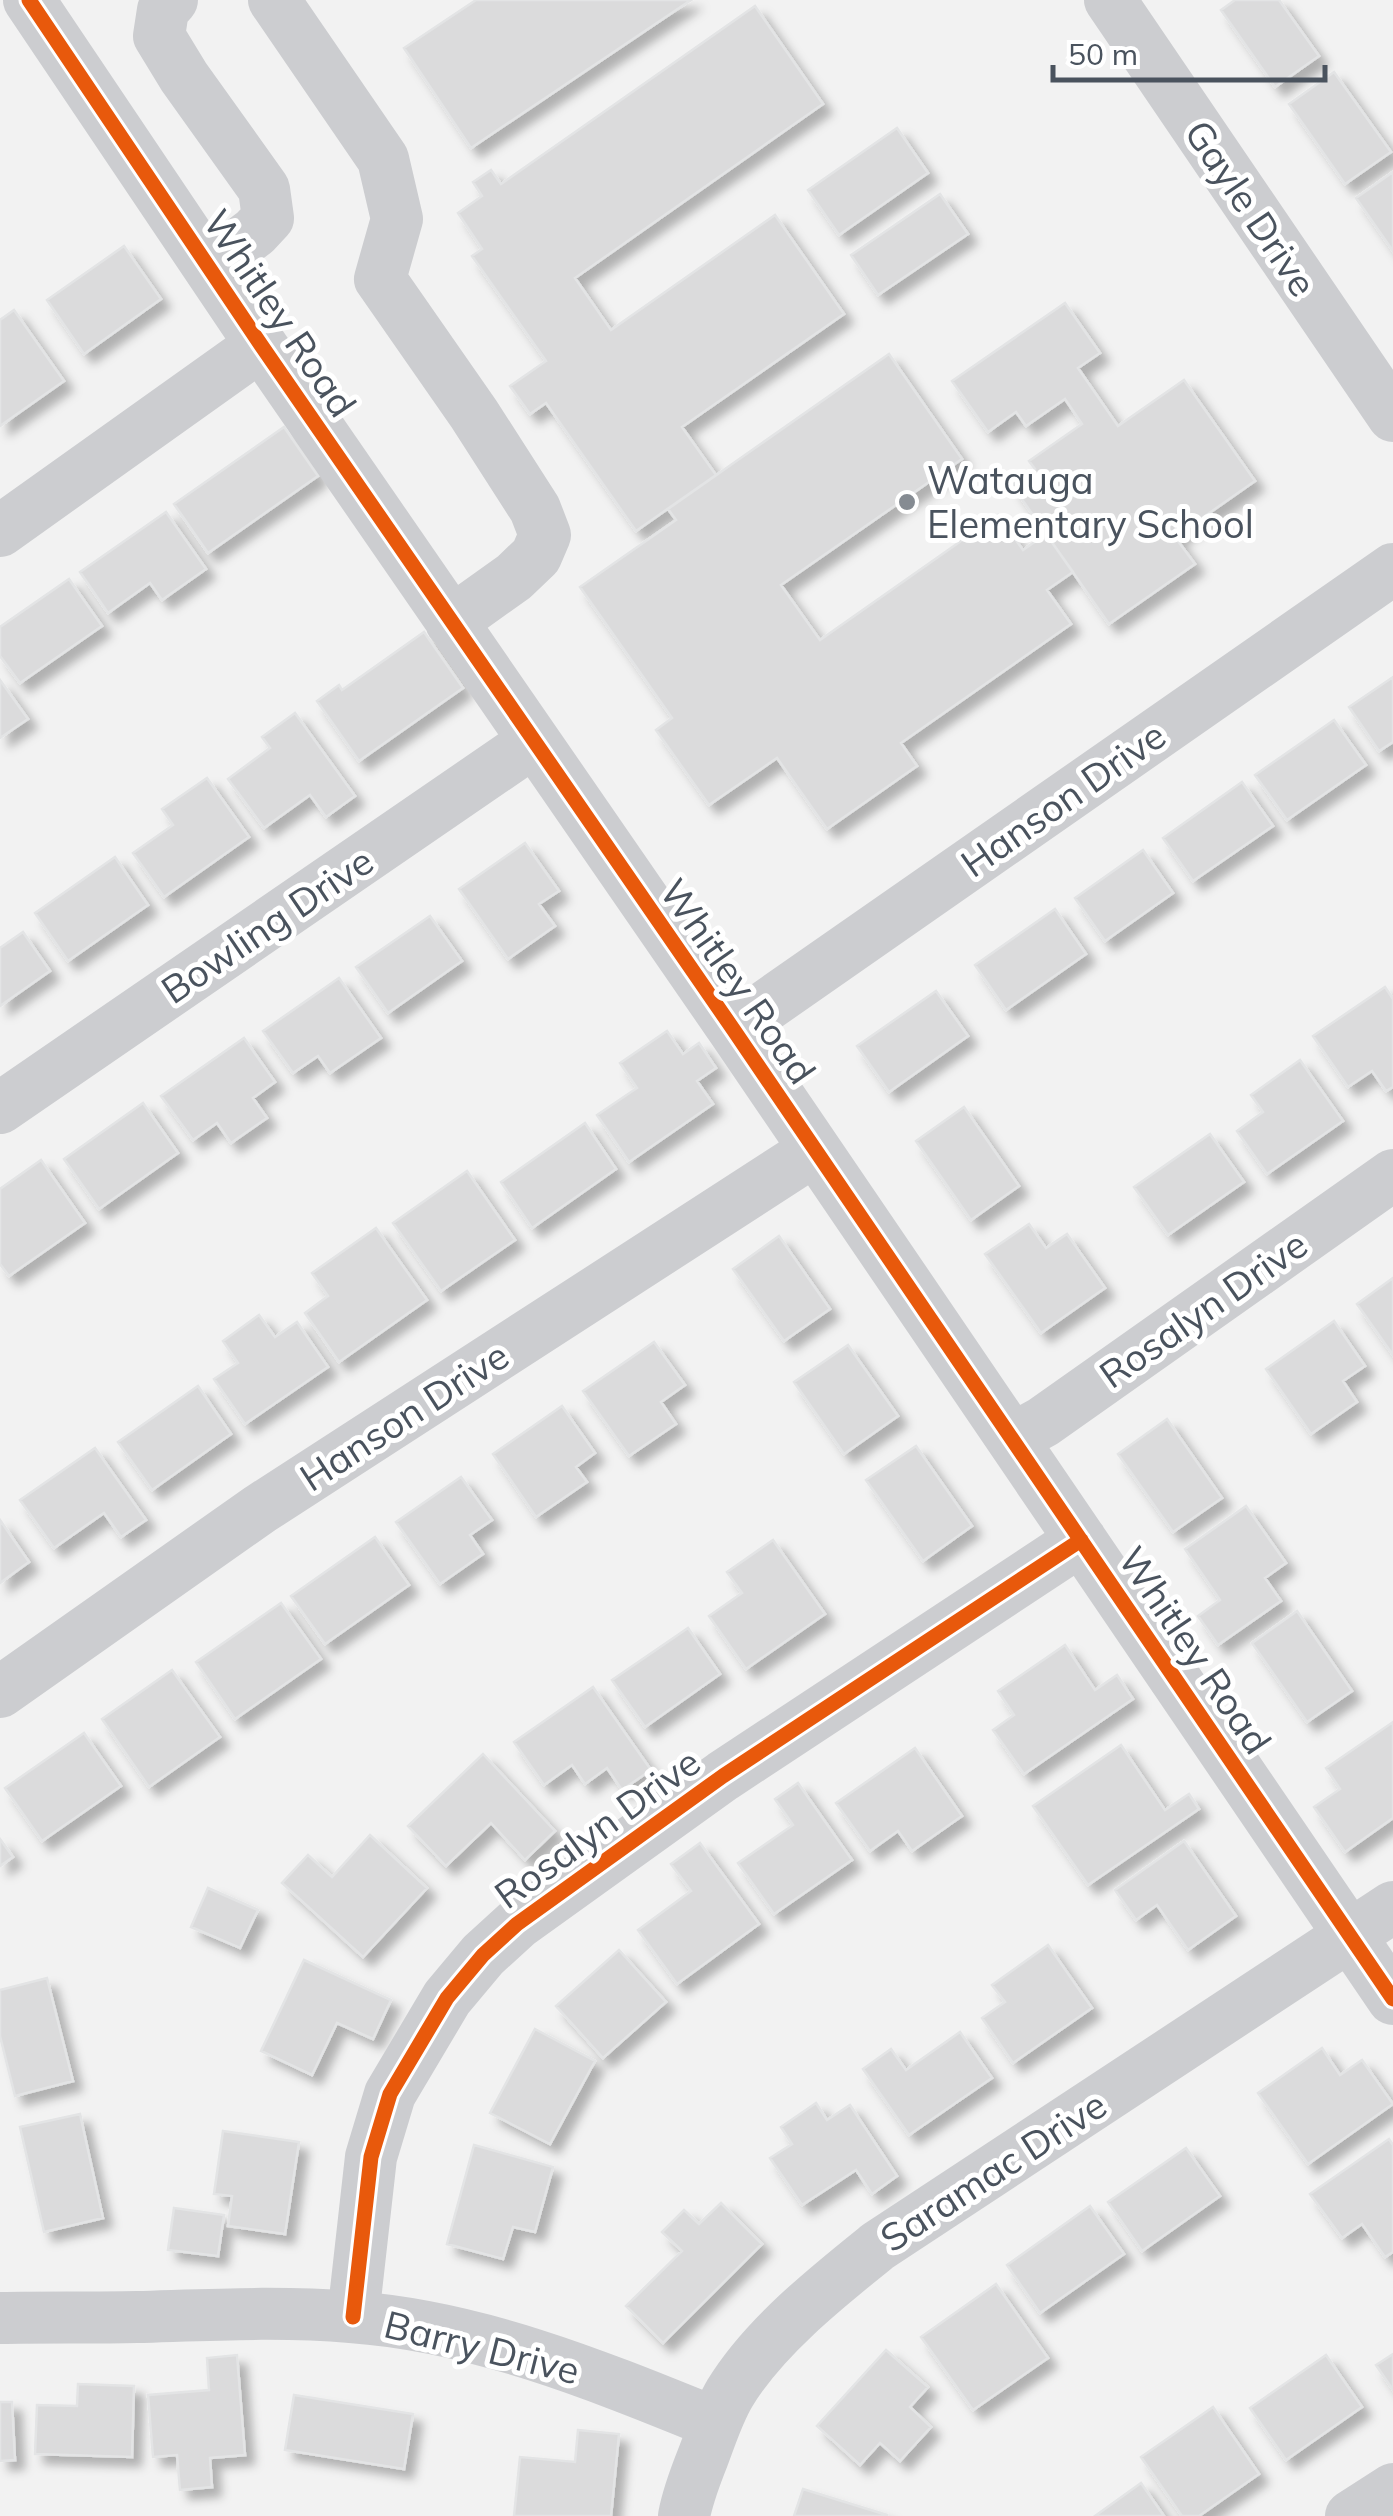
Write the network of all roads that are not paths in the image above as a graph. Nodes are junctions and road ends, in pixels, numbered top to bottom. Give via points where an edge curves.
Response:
1 (29, 0) edge
2 (172, 0) edge
3 (274, 0) edge
4 (1110, 0) edge
5 (208, 267) junction
6 (261, 345) junction
7 (1393, 416) edge
8 (0, 530) edge
9 (1393, 570) edge
10 (452, 622) junction
11 (533, 742) junction
12 (733, 1029) junction
13 (0, 1108) edge
14 (814, 1150) junction
15 (1393, 1176) edge
16 (1012, 1439) junction
17 (1081, 1540) junction
18 (0, 1692) edge
19 (1393, 1908) edge
20 (1350, 1936) junction
21 (1393, 1999) edge
22 (354, 2317) junction
23 (0, 2318) edge
24 (716, 2423) junction
25 (1393, 2489) edge
26 (684, 2516) edge
27 (1351, 2516) edge

1 - 5 street, Whitley Road
2 - 5 street via 163,10 159,36 264,189 268,218
3 - 10 street via 383,159 397,220 380,280 484,430 546,535 514,577
4 - 7 street, Gayle Drive
5 - 6 street, Whitley Road
6 - 8 street
6 - 10 street, Whitley Road
9 - 12 street, Hanson Drive
10 - 11 street, Whitley Road
11 - 12 street, Whitley Road
11 - 13 street, Bowling Drive
12 - 14 street, Whitley Road
14 - 16 street, Whitley Road
14 - 18 street, Hanson Drive via 260,1509
15 - 16 street, Rosalyn Drive
16 - 17 street, Whitley Road
17 - 20 street, Whitley Road
17 - 22 street, Rosalyn Drive via 723,1776 483,1954 447,1998 390,2094 371,2158
19 - 20 street, Saramac Drive
20 - 21 street, Whitley Road
20 - 24 street, Saramac Drive via 878,2246 761,2353
22 - 23 street, Barry Drive
22 - 24 street, Barry Drive via 497,2344
24 - 26 street, Saramac Drive
25 - 27 street

